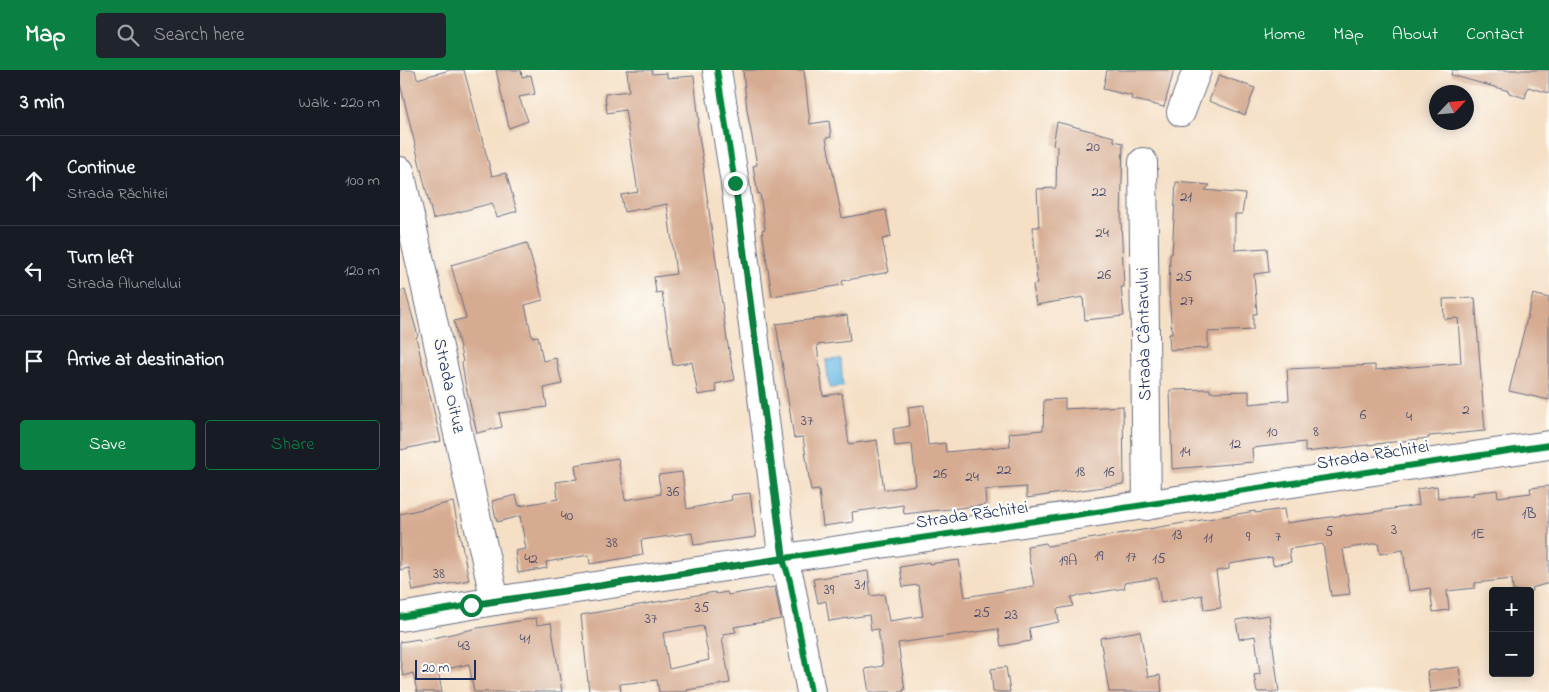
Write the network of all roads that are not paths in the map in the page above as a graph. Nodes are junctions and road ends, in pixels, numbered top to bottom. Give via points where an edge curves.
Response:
1 (717, 70) edge
2 (1197, 70) edge
3 (1181, 112) dead end
4 (1144, 162) dead end
5 (400, 171) edge
6 (1549, 445) edge
7 (1147, 506) junction
8 (784, 559) junction
9 (495, 601) junction
10 (400, 617) edge
11 (811, 692) edge

1 - 8 street
2 - 3 street
4 - 7 street, Strada Cântarului
5 - 9 street, Strada Oituz
6 - 7 street, Strada Răchitei
7 - 8 street, Strada Răchitei
8 - 9 street, Strada Răchitei
8 - 11 street
9 - 10 street, Strada Răchitei

